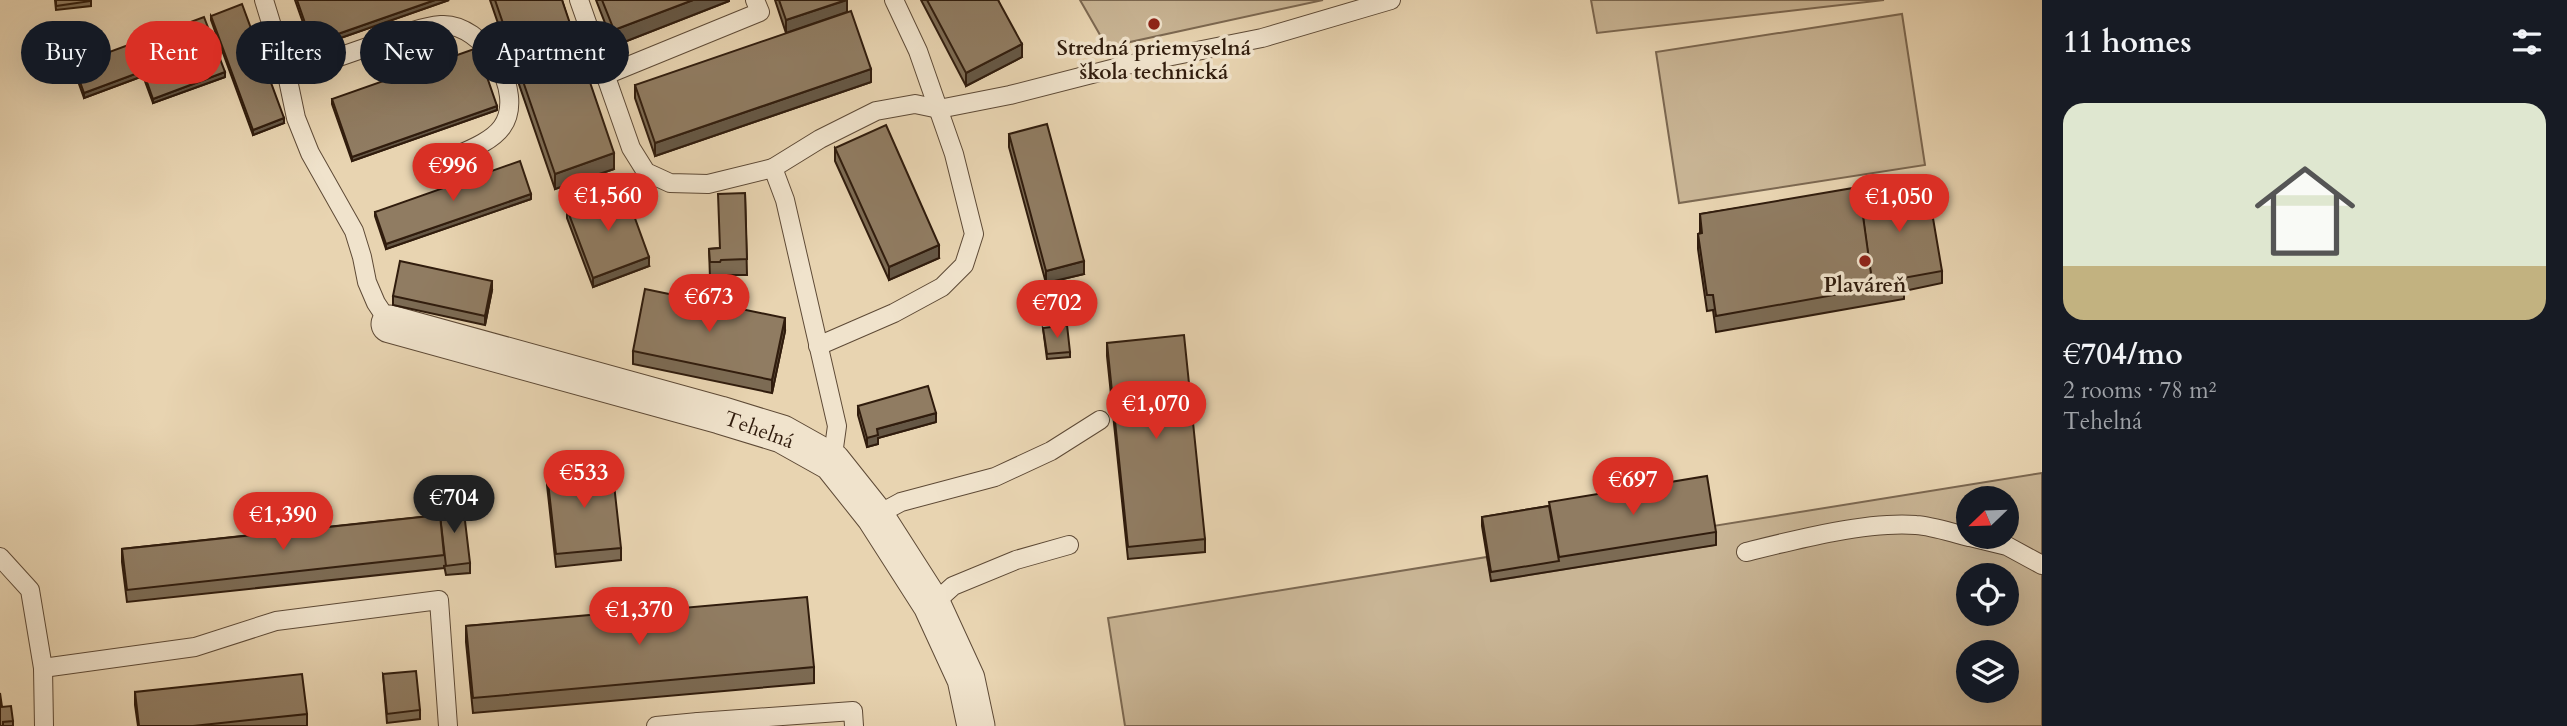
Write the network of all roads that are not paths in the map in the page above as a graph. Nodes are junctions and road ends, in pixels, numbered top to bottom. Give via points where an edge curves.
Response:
1 (264, 0) edge
2 (579, 0) edge
3 (755, 0) edge
4 (894, 0) edge
5 (1391, 0) edge
6 (270, 21) edge
7 (587, 21) edge
8 (346, 54) edge
9 (629, 66) edge
10 (289, 84) edge
11 (609, 84) edge
12 (939, 109) junction
13 (442, 162) dead end
14 (773, 168) junction
15 (390, 324) joint
16 (818, 346) junction
17 (1100, 420) dead end
18 (832, 462) junction
19 (875, 516) junction
20 (1956, 534) edge
21 (1069, 545) dead end
22 (2014, 550) edge
23 (1746, 552) dead end
24 (0, 557) edge
25 (2042, 565) edge
26 (932, 605) junction
27 (43, 668) junction
28 (698, 724) edge
29 (44, 726) edge
30 (448, 726) edge
31 (656, 726) edge
32 (854, 726) edge
33 (976, 726) edge

1 - 6 lane
2 - 7 lane
3 - 9 lane via 760,12
4 - 12 lane
5 - 12 lane via 1262,38
8 - 13 lane via 442,25 462,28 483,41 507,89 509,110 502,128 487,140
10 - 15 lane via 310,153 354,231 367,282
11 - 14 lane via 631,148 646,173 670,183 708,184
12 - 14 lane via 915,104 876,111
12 - 16 lane via 974,234 964,265 942,287
14 - 16 lane via 785,200
15 - 18 street, Tehelná via 732,418 782,434
16 - 18 lane via 837,426
17 - 19 lane via 1051,451 995,477 901,502
18 - 19 street, Tehelná
19 - 26 street, Tehelná
20 - 23 lane via 1917,525 1875,526
21 - 26 lane via 1016,560 953,586
22 - 25 lane
24 - 27 lane via 30,590
26 - 33 street, Tehelná via 966,679
27 - 29 lane
27 - 30 lane via 195,647 276,621 439,600
28 - 31 lane
28 - 32 lane via 853,712

